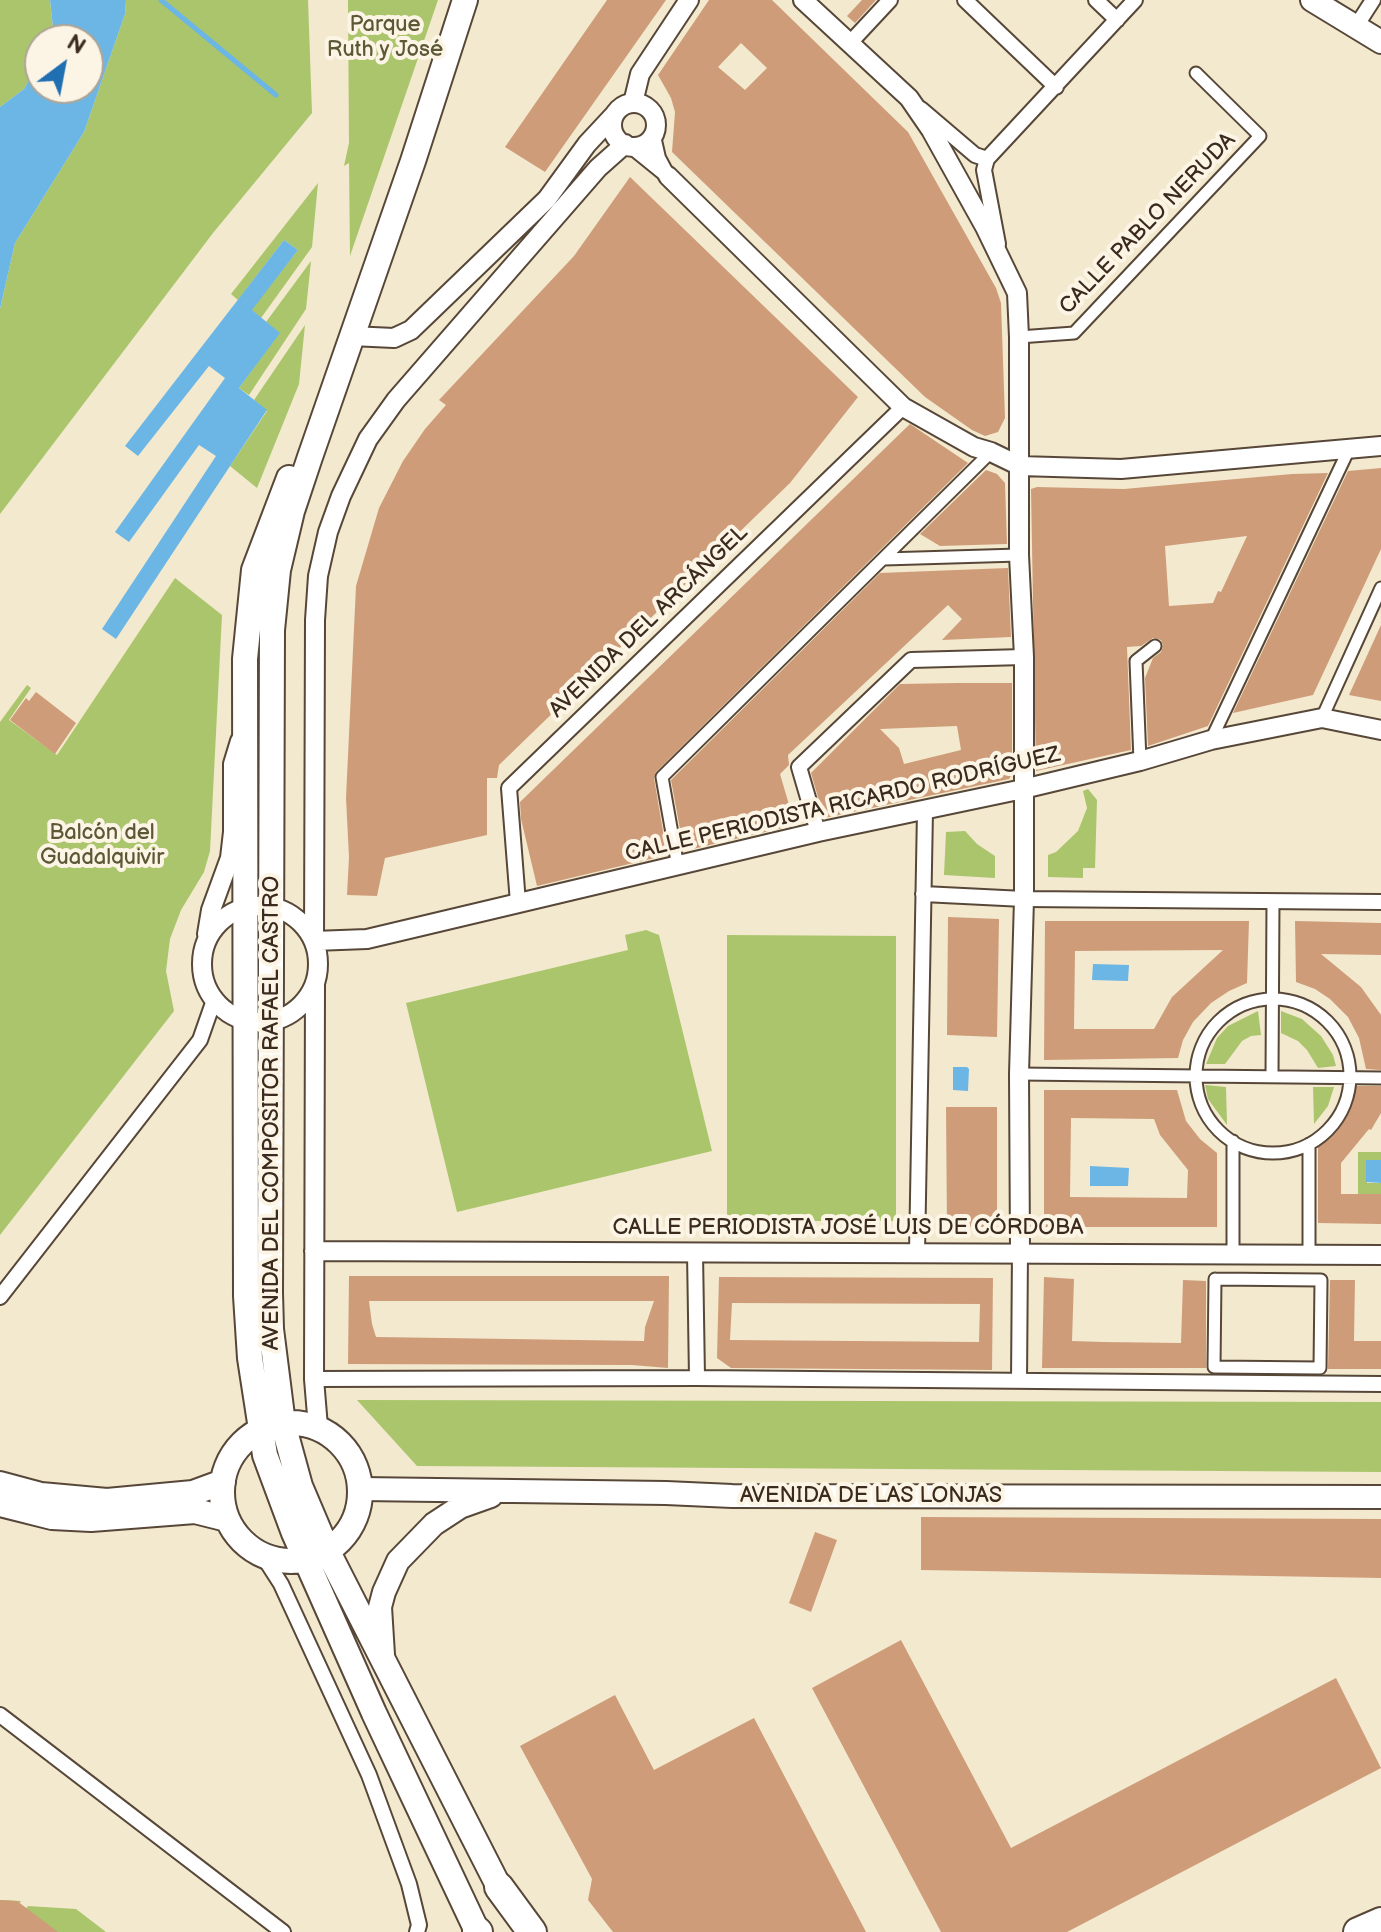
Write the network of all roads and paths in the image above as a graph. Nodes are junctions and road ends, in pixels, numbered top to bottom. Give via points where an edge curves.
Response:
1 (465, 0) edge
2 (689, 0) edge
3 (803, 0) edge
4 (890, 0) edge
5 (965, 0) edge
6 (1096, 0) edge
7 (1135, 0) edge
8 (1312, 0) edge
9 (1373, 0) edge
10 (1117, 20) junction
11 (1355, 28) junction
12 (1381, 42) edge
13 (849, 44) junction
14 (1196, 73) dead end
15 (1056, 87) junction
16 (909, 98) junction
17 (633, 103) junction
18 (615, 114) junction
19 (653, 136) junction
20 (628, 145) junction
21 (987, 159) junction
22 (668, 176) junction
23 (1000, 260) junction
24 (1019, 337) junction
25 (349, 342) junction
26 (903, 407) junction
27 (1381, 446) edge
28 (1349, 449) junction
29 (991, 452) junction
30 (1020, 466) junction
31 (1019, 555) junction
32 (884, 559) junction
33 (1381, 588) edge
34 (1155, 646) dead end
35 (1024, 657) junction
36 (1322, 718) junction
37 (247, 719) junction
38 (1381, 730) edge
39 (1211, 740) junction
40 (1140, 761) junction
41 (1023, 789) junction
42 (925, 811) junction
43 (818, 832) junction
44 (678, 867) junction
45 (923, 894) junction
46 (1024, 899) junction
47 (1273, 902) junction
48 (1381, 902) edge
49 (518, 903) junction
50 (258, 906) junction
51 (314, 941) junction
52 (205, 944) junction
53 (315, 984) junction
54 (1271, 998) junction
55 (214, 1000) junction
56 (246, 1020) junction
57 (271, 1022) junction
58 (1019, 1074) junction
59 (1195, 1074) junction
60 (1272, 1076) junction
61 (1351, 1078) junction
62 (1381, 1078) edge
63 (1233, 1141) junction
64 (1309, 1144) junction
65 (314, 1251) junction
66 (1020, 1251) junction
67 (917, 1252) junction
68 (695, 1253) junction
69 (1228, 1253) junction
70 (1313, 1254) junction
71 (1381, 1255) edge
72 (1222, 1279) junction
73 (1318, 1280) junction
74 (0, 1297) edge
75 (1220, 1375) junction
76 (1317, 1376) junction
77 (697, 1378) junction
78 (314, 1379) junction
79 (1019, 1381) junction
80 (1381, 1384) edge
81 (271, 1427) junction
82 (318, 1427) junction
83 (223, 1482) junction
84 (0, 1484) edge
85 (361, 1489) junction
86 (510, 1492) junction
87 (1381, 1497) edge
88 (0, 1504) edge
89 (227, 1519) junction
90 (263, 1556) junction
91 (317, 1557) junction
92 (385, 1664) junction
93 (0, 1715) edge
94 (499, 1887) junction
95 (1381, 1922) edge
96 (283, 1932) edge
97 (417, 1932) edge
98 (478, 1932) edge
99 (516, 1932) edge
100 (532, 1932) edge
101 (1358, 1932) edge

1 - 25 main road, AVENIDA DEL COMPOSITOR RAFAEL CASTRO
2 - 17 street via 640,74
3 - 13 street
4 - 13 street
5 - 15 street
6 - 10 street
7 - 10 street
8 - 11 main road
9 - 11 street
10 - 15 street
11 - 12 main road
13 - 16 street
14 - 24 street, CALLE PABLO NERUDA via 1260,136 1074,333
15 - 21 street
16 - 21 street via 975,155
16 - 23 street
17 - 18 street
17 - 19 street via 651,111 656,123
18 - 20 street via 615,135
18 - 25 street via 547,199 411,330 394,338
19 - 20 street via 643,145
19 - 22 street
20 - 22 street
20 - 51 street via 598,168 396,400 368,439 341,496 318,576 315,620
21 - 23 street via 984,170
22 - 26 street
23 - 24 street via 1017,293
24 - 30 street
25 - 37 main road, AVENIDA DEL COMPOSITOR RAFAEL CASTRO via 254,570 245,659
25 - 50 main road, AVENIDA DEL COMPOSITOR RAFAEL CASTRO via 292,511 278,570
26 - 29 street
26 - 49 street, AVENIDA DEL ARCÁNGEL via 509,788
27 - 28 street
28 - 30 street via 1121,469
28 - 39 street
29 - 30 street
29 - 32 street
30 - 31 street
31 - 32 street
31 - 35 street
32 - 44 street via 662,777
33 - 36 street
34 - 40 street via 1136,661
35 - 41 street
35 - 43 street via 911,660 799,767
36 - 38 street, CALLE PERIODISTA RICARDO RODRÍGUEZ
36 - 39 street, CALLE PERIODISTA RICARDO RODRÍGUEZ
37 - 50 main road, AVENIDA DEL COMPOSITOR RAFAEL CASTRO
37 - 52 street, AVENIDA DEL COMPOSITOR RAFAEL CASTRO via 233,764 230,858
39 - 40 street, CALLE PERIODISTA RICARDO RODRÍGUEZ
40 - 41 street, CALLE PERIODISTA RICARDO RODRÍGUEZ
41 - 42 street, CALLE PERIODISTA RICARDO RODRÍGUEZ
41 - 46 street
42 - 43 street, CALLE PERIODISTA RICARDO RODRÍGUEZ
42 - 45 street
43 - 44 street, CALLE PERIODISTA RICARDO RODRÍGUEZ
44 - 49 street, CALLE PERIODISTA RICARDO RODRÍGUEZ
45 - 46 street
45 - 67 street
46 - 47 street
46 - 58 street
47 - 48 street
47 - 54 street
49 - 51 street, CALLE PERIODISTA RICARDO RODRÍGUEZ via 367,939
50 - 51 street via 289,913
50 - 52 street via 224,917
50 - 56 main road, AVENIDA DEL COMPOSITOR RAFAEL CASTRO
50 - 57 main road, AVENIDA DEL COMPOSITOR RAFAEL CASTRO
51 - 53 street via 319,970
52 - 55 street, AVENIDA DEL COMPOSITOR RAFAEL CASTRO via 201,963
53 - 57 street via 291,1014
53 - 65 street
54 - 59 street via 1226,1013 1199,1051
54 - 60 street
54 - 61 street via 1318,1013 1336,1031
55 - 56 street
55 - 74 street via 200,1040
56 - 57 street
56 - 81 main road, AVENIDA DEL COMPOSITOR RAFAEL CASTRO via 247,1328
57 - 81 main road, AVENIDA DEL COMPOSITOR RAFAEL CASTRO
58 - 59 street
58 - 66 street
59 - 60 street
59 - 63 street via 1198,1099 1209,1120
60 - 61 street
61 - 62 street
61 - 64 street via 1335,1123
63 - 64 street via 1272,1154
63 - 69 street
64 - 70 street
65 - 68 street, CALLE PERIODISTA JOSÉ LUIS DE CÓRDOBA
65 - 78 street
66 - 67 street, CALLE PERIODISTA JOSÉ LUIS DE CÓRDOBA
66 - 69 street, CALLE PERIODISTA JOSÉ LUIS DE CÓRDOBA
66 - 79 street
67 - 68 street, CALLE PERIODISTA JOSÉ LUIS DE CÓRDOBA
68 - 77 street
69 - 70 street, CALLE PERIODISTA JOSÉ LUIS DE CÓRDOBA
69 - 72 street
70 - 71 street, CALLE PERIODISTA JOSÉ LUIS DE CÓRDOBA
70 - 73 street
72 - 73 street
72 - 75 street
73 - 76 street
75 - 76 street
75 - 79 street
76 - 80 street
77 - 78 street
77 - 79 street
78 - 82 street
81 - 82 main road
81 - 83 main road via 237,1448
81 - 91 main road, AVENIDA DEL COMPOSITOR RAFAEL CASTRO via 295,1470
82 - 85 main road via 352,1460
83 - 84 main road via 193,1493 107,1501 41,1495
83 - 89 main road via 221,1502
85 - 86 main road, AVENIDA DE LAS LONJAS
85 - 91 main road via 351,1526
86 - 87 main road, AVENIDA DE LAS LONJAS
86 - 92 main road via 447,1515 398,1561 380,1607
88 - 89 main road via 52,1517 195,1511
89 - 90 main road
90 - 91 main road
90 - 97 street via 281,1584 369,1775 409,1884
91 - 92 main road, AVENIDA DEL COMPOSITOR RAFAEL CASTRO
91 - 98 main road, AVENIDA DEL COMPOSITOR RAFAEL CASTRO
92 - 94 main road, AVENIDA DEL COMPOSITOR RAFAEL CASTRO
93 - 96 street
94 - 99 highway
94 - 100 highway
95 - 101 highway

